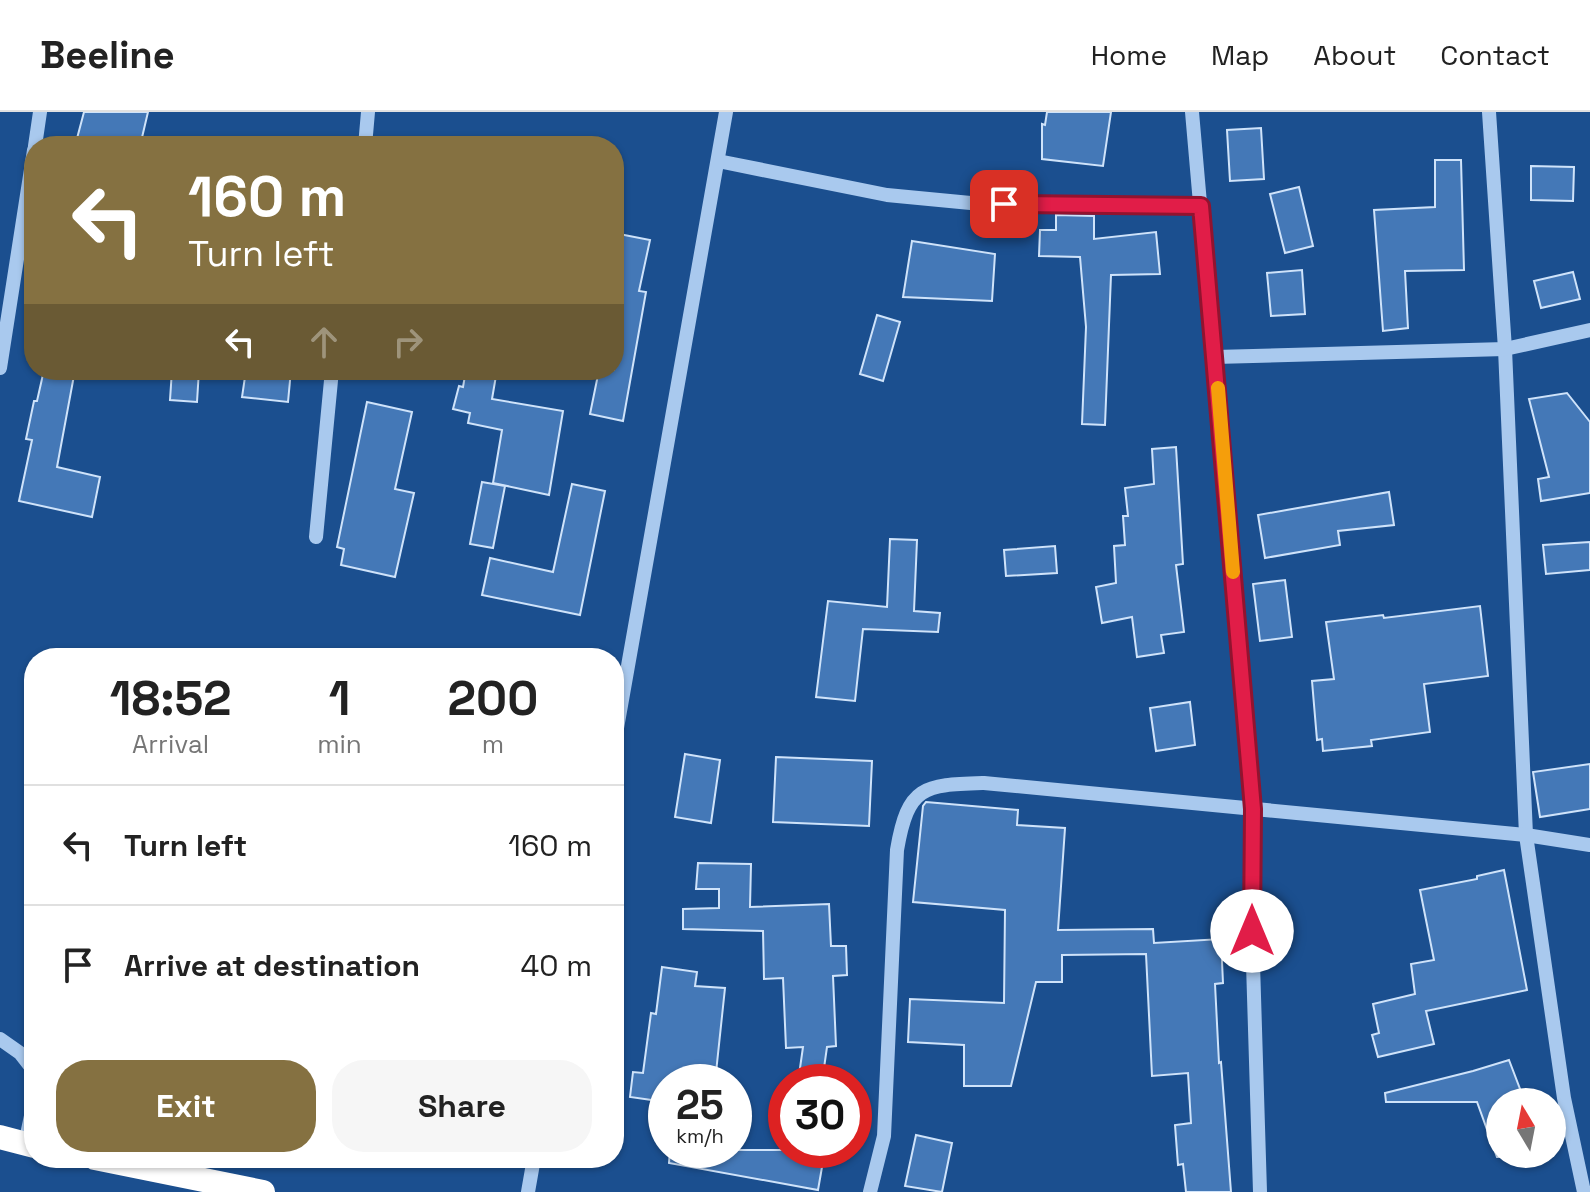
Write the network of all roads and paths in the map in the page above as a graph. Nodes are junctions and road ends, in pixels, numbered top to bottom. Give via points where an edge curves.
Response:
1 (40, 112) edge
2 (368, 112) edge
3 (726, 112) edge
4 (1192, 112) edge
5 (1489, 112) edge
6 (36, 136) edge
7 (366, 136) edge
8 (718, 161) junction
9 (1201, 206) junction
10 (24, 213) edge
11 (1590, 330) edge
12 (1505, 349) junction
13 (1215, 357) junction
14 (0, 368) edge
15 (331, 380) edge
16 (316, 537) dead end
17 (624, 689) edge
18 (1253, 809) junction
19 (1526, 835) junction
20 (1590, 845) edge
21 (0, 1039) edge
22 (24, 1058) edge
23 (0, 1137) edge
24 (24, 1143) edge
25 (144, 1168) edge
26 (532, 1168) edge
27 (263, 1192) edge
28 (528, 1192) edge
29 (870, 1192) edge
30 (1260, 1192) edge
31 (1584, 1192) edge

1 - 6 street
2 - 7 street
3 - 8 street
4 - 9 street
5 - 12 street
8 - 9 street via 887,195 981,204
8 - 17 street
9 - 13 street
10 - 14 street
11 - 12 street
12 - 13 street
12 - 19 street
13 - 18 street
15 - 16 street
18 - 19 street
18 - 29 street via 984,783 938,785 910,804 897,850 884,1136
18 - 30 street
19 - 20 street
19 - 31 street via 1564,1098
21 - 22 street
23 - 24 highway
25 - 27 highway
26 - 28 street

